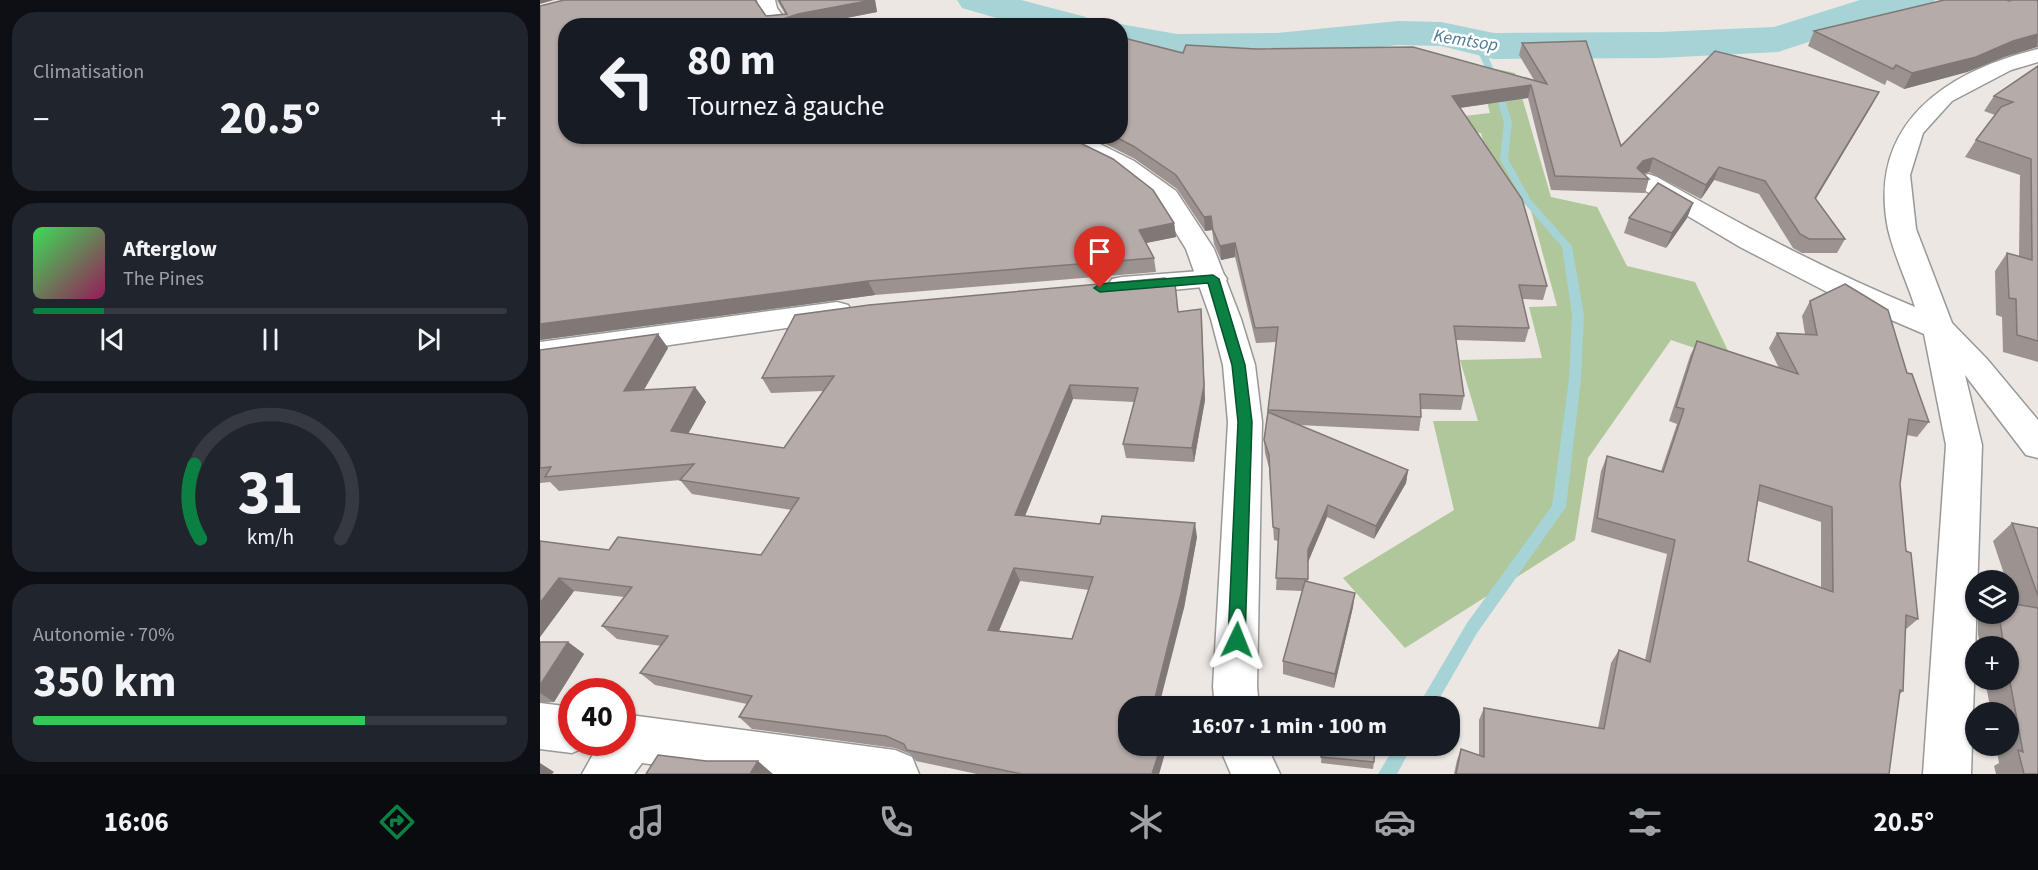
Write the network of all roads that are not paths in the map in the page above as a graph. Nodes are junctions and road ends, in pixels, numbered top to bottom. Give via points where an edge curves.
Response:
1 (766, 0) edge
2 (775, 18) edge
3 (2027, 59) edge
4 (2038, 77) edge
5 (1080, 144) edge
6 (1648, 182) edge
7 (1213, 279) junction
8 (1096, 289) edge
9 (863, 309) edge
10 (1938, 328) junction
11 (540, 353) edge
12 (2038, 445) edge
13 (1236, 696) edge
14 (540, 726) edge
15 (558, 728) edge
16 (636, 751) edge
17 (1247, 756) edge
18 (895, 774) edge
19 (1256, 774) edge
20 (1947, 774) edge

1 - 2 street
3 - 4 street
3 - 10 street via 1944,96 1912,131 1897,175 1902,229
5 - 7 street via 1125,166 1167,197 1200,249
6 - 10 street via 1831,282
7 - 8 street
7 - 13 street via 1239,365 1245,422
9 - 11 street
10 - 12 street via 1976,367
10 - 20 street via 1964,445
14 - 15 street
16 - 18 street
17 - 19 street

